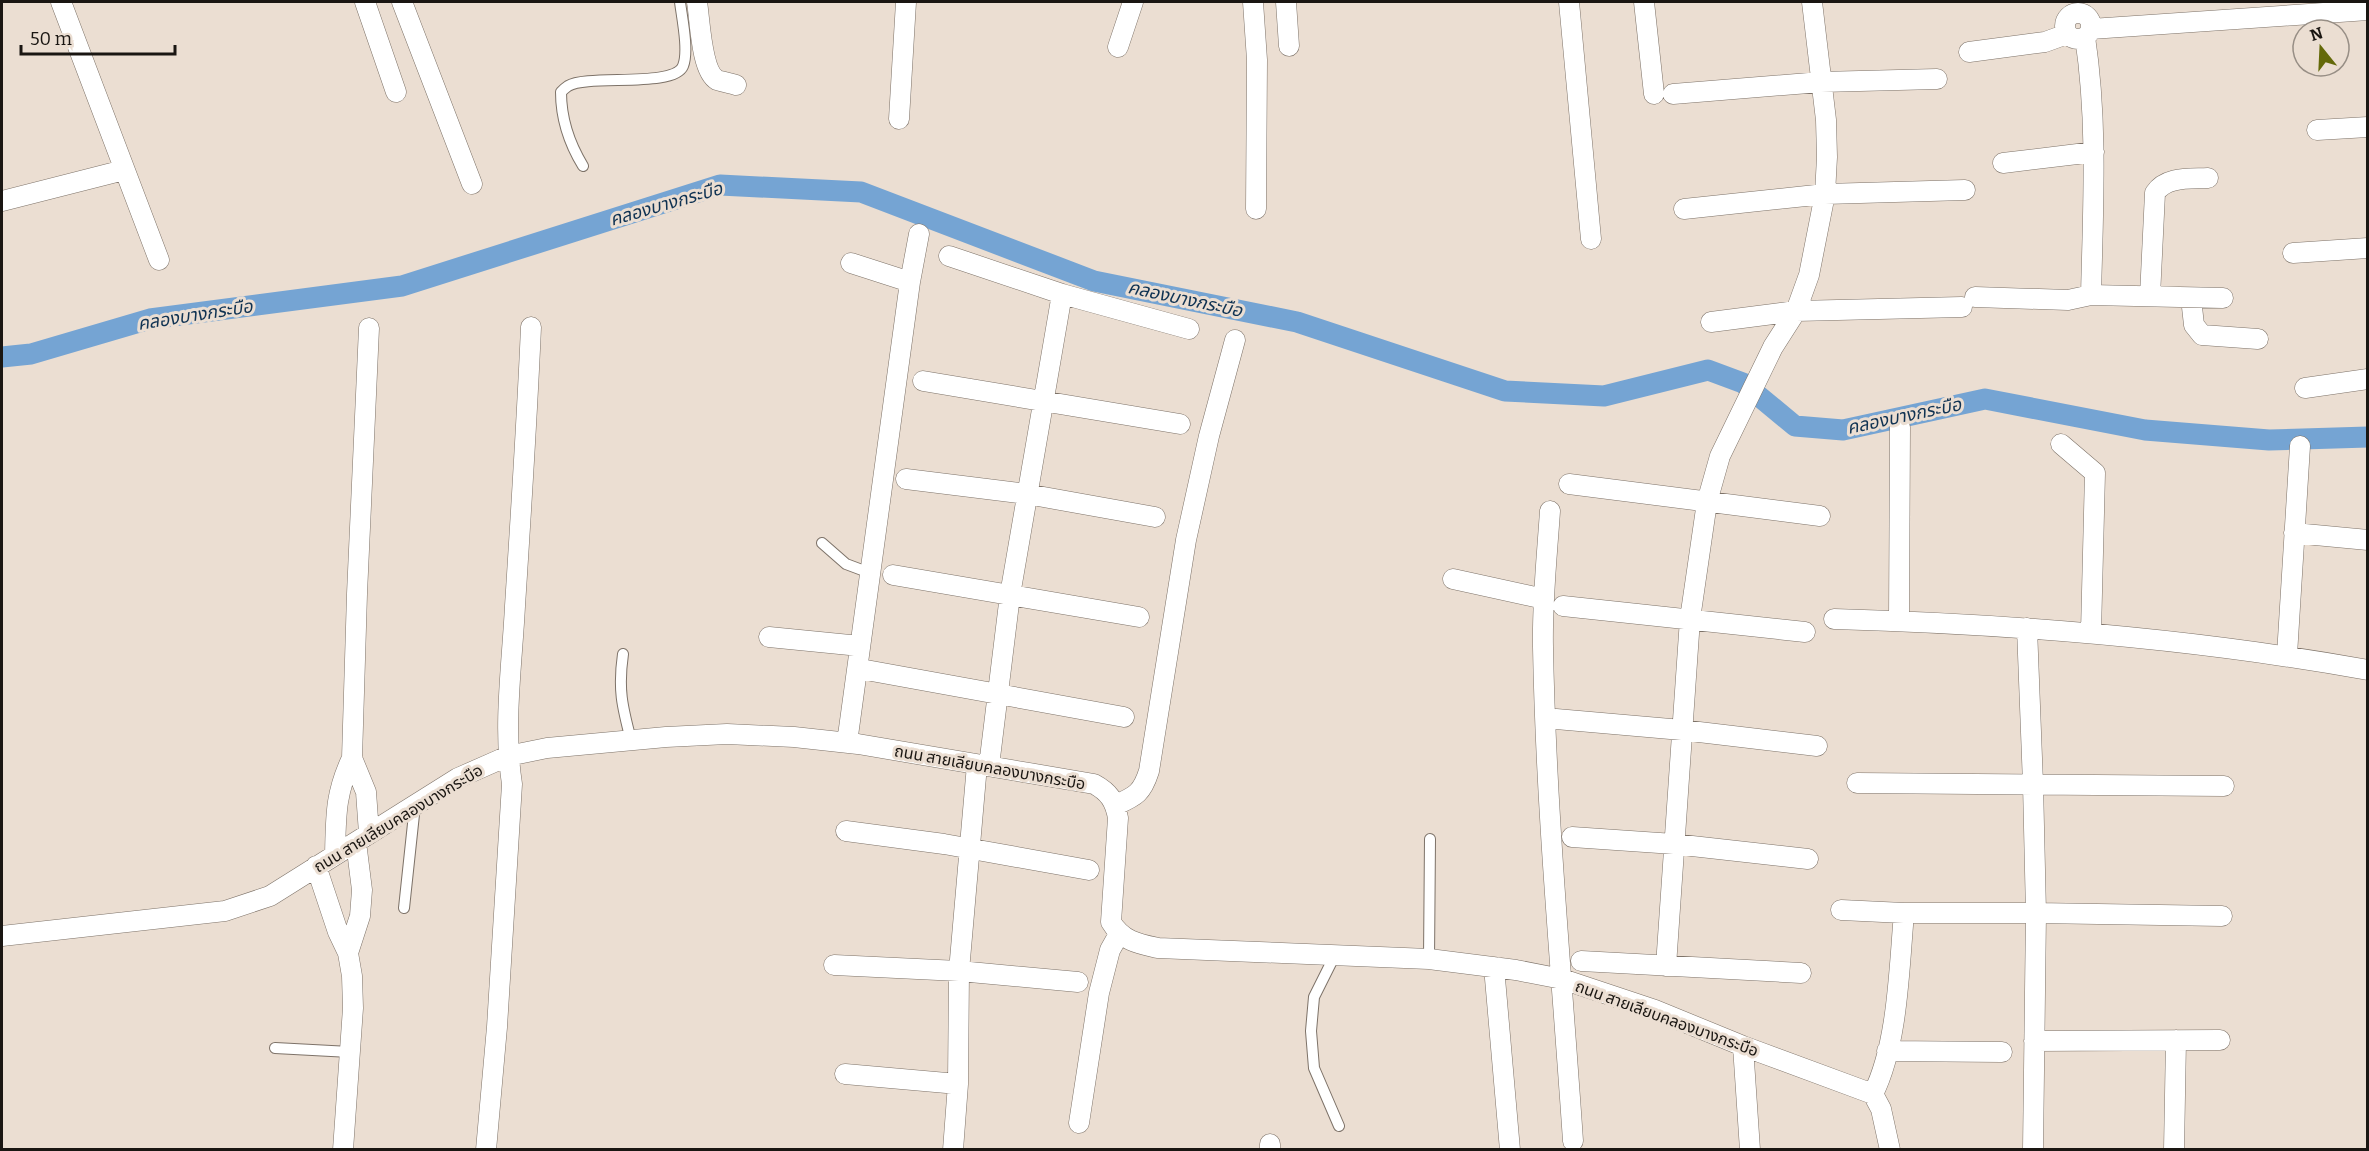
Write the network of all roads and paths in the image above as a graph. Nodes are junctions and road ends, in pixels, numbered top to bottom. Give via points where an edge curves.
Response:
1 (61, 2) edge
2 (365, 2) edge
3 (402, 2) edge
4 (680, 2) edge
5 (697, 2) edge
6 (906, 2) edge
7 (1133, 2) edge
8 (1253, 2) edge
9 (1286, 2) edge
10 (1569, 2) edge
11 (1644, 2) edge
12 (1812, 2) edge
13 (2074, 7) edge
14 (2367, 10) edge
15 (2081, 33) junction
16 (1289, 46) dead end
17 (1118, 47) dead end
18 (1969, 52) dead end
19 (1937, 79) dead end
20 (1821, 82) junction
21 (736, 85) dead end
22 (396, 92) dead end
23 (899, 119) dead end
24 (2367, 127) edge
25 (2317, 130) dead end
26 (2094, 152) junction
27 (2003, 163) dead end
28 (583, 166) dead end
29 (124, 170) junction
30 (2208, 178) dead end
31 (472, 184) dead end
32 (1965, 190) dead end
33 (1825, 194) junction
34 (2, 201) edge
35 (1256, 209) dead end
36 (1684, 209) dead end
37 (919, 234) dead end
38 (1591, 239) dead end
39 (2367, 248) edge
40 (2294, 253) dead end
41 (949, 256) dead end
42 (159, 260) dead end
43 (851, 263) dead end
44 (910, 282) junction
45 (1062, 294) junction
46 (2091, 295) junction
47 (2150, 296) junction
48 (2191, 298) junction
49 (2223, 298) dead end
50 (1796, 311) junction
51 (1711, 322) dead end
52 (531, 327) dead end
53 (369, 328) dead end
54 (1189, 329) dead end
55 (2258, 339) dead end
56 (1234, 340) dead end
57 (2367, 380) edge
58 (923, 381) dead end
59 (2305, 388) dead end
60 (1044, 401) junction
61 (1180, 424) dead end
62 (1900, 427) dead end
63 (2061, 444) dead end
64 (2300, 446) dead end
65 (906, 479) dead end
66 (1569, 484) dead end
67 (1027, 494) junction
68 (1707, 502) junction
69 (1550, 511) dead end
70 (1820, 516) dead end
71 (1155, 517) dead end
72 (2294, 533) junction
73 (2367, 540) edge
74 (822, 543) dead end
75 (870, 573) junction
76 (893, 575) dead end
77 (1453, 579) dead end
78 (1011, 595) junction
79 (1544, 598) junction
80 (1563, 606) dead end
81 (1139, 617) dead end
82 (1690, 619) junction
83 (1834, 619) dead end
84 (1899, 621) junction
85 (2027, 628) junction
86 (1805, 632) dead end
87 (2091, 632) junction
88 (769, 637) dead end
89 (860, 646) junction
90 (623, 654) dead end
91 (2287, 655) junction
92 (866, 670) dead end
93 (2367, 670) edge
94 (996, 694) junction
95 (1124, 717) dead end
96 (1556, 719) dead end
97 (1682, 730) junction
98 (631, 740) junction
99 (847, 742) junction
100 (1817, 746) dead end
101 (508, 756) junction
102 (352, 758) junction
103 (983, 765) junction
104 (1857, 783) dead end
105 (2033, 783) junction
106 (2224, 786) dead end
107 (415, 805) junction
108 (1116, 805) junction
109 (846, 831) dead end
110 (363, 837) junction
111 (1572, 837) dead end
112 (1430, 839) dead end
113 (1674, 844) junction
114 (971, 849) junction
115 (335, 855) junction
116 (1808, 859) dead end
117 (316, 866) junction
118 (1089, 870) dead end
119 (404, 908) dead end
120 (1841, 910) dead end
121 (2036, 913) junction
122 (1904, 914) junction
123 (2222, 916) dead end
124 (1119, 934) junction
125 (2, 936) edge
126 (348, 952) junction
127 (1335, 955) junction
128 (1429, 959) junction
129 (1581, 961) dead end
130 (834, 965) dead end
131 (1494, 966) junction
132 (1666, 966) junction
133 (959, 971) junction
134 (1801, 973) dead end
135 (1562, 979) junction
136 (1078, 982) dead end
137 (2176, 1040) junction
138 (2220, 1040) dead end
139 (2034, 1041) junction
140 (1743, 1046) junction
141 (275, 1048) dead end
142 (1887, 1051) junction
143 (350, 1052) junction
144 (2002, 1052) dead end
145 (845, 1074) dead end
146 (958, 1083) junction
147 (1873, 1094) junction
148 (1079, 1123) dead end
149 (1339, 1126) dead end
150 (1573, 1142) dead end
151 (343, 1149) edge
152 (486, 1149) edge
153 (953, 1149) edge
154 (1510, 1149) edge
155 (1749, 1149) edge
156 (1890, 1149) edge
157 (2033, 1149) edge
158 (2174, 1149) edge

1 - 29 street
2 - 22 street
3 - 31 street
4 - 28 lane via 684,51 681,70 632,80 583,82 569,85 561,92 565,127
5 - 21 street via 710,72 716,79
6 - 23 street
7 - 17 street
8 - 35 street via 1257,60
9 - 16 street
10 - 38 street
11 - 20 street via 1663,94
12 - 20 street
13 - 15 street via 2064,24
14 - 15 street
15 - 18 street
15 - 26 street via 2089,63
19 - 20 street
20 - 33 street via 1826,120
24 - 25 street
26 - 27 street
26 - 46 street
29 - 34 street
29 - 42 street
30 - 47 street via 2167,181 2155,193
32 - 33 street
33 - 36 street
33 - 50 street via 1809,275
37 - 44 street
39 - 40 street
41 - 45 street
43 - 44 street
44 - 75 street
45 - 54 street
45 - 60 street
46 - 47 street
46 - 50 street via 2068,300
47 - 48 street
48 - 49 street
48 - 55 street via 2194,325 2202,335
50 - 51 street
50 - 68 street via 1773,347 1731,433 1713,475
52 - 101 street
53 - 102 street
56 - 108 street via 1186,540 1149,771 1144,787
57 - 59 street
58 - 60 street
60 - 61 street
60 - 67 street
62 - 84 street
63 - 87 street via 2095,473
64 - 72 street
65 - 67 street
66 - 68 street
67 - 71 street
67 - 78 street
68 - 70 street
68 - 82 street
69 - 79 street
72 - 73 street
72 - 91 street
74 - 75 lane via 846,564
75 - 89 street
76 - 78 street
77 - 79 street
78 - 81 street
78 - 94 street
79 - 135 street via 1548,782
80 - 82 street
82 - 86 street
82 - 97 street
83 - 84 street
84 - 85 street
85 - 87 street
85 - 105 street
87 - 91 street
88 - 89 street
89 - 99 street
90 - 98 lane via 620,698
91 - 93 street
92 - 94 street
94 - 95 street
94 - 103 street
96 - 97 street
97 - 100 street
97 - 113 street
98 - 99 street, ถนน สายเลียบคลองบางกระบือ via 728,734
98 - 101 street, ถนน สายเลียบคลองบางกระบือ
99 - 103 street, ถนน สายเลียบคลองบางกระบือ
101 - 107 street, ถนน สายเลียบคลองบางกระบือ via 458,778
101 - 152 street via 512,784 509,839
102 - 110 street via 366,792
102 - 115 street via 336,803
103 - 108 street, ถนน สายเลียบคลองบางกระบือ via 1094,784
103 - 114 street
104 - 105 street
105 - 106 street
105 - 121 street
107 - 110 street, ถนน สายเลียบคลองบางกระบือ
107 - 119 lane
108 - 124 street via 1110,917
109 - 114 street
110 - 115 street, ถนน สายเลียบคลองบางกระบือ
110 - 126 street via 360,916
111 - 113 street
112 - 128 lane
113 - 116 street
113 - 132 street
114 - 118 street
114 - 133 street
115 - 117 street, ถนน สายเลียบคลองบางกระบือ
117 - 125 street, ถนน สายเลียบคลองบางกระบือ via 270,896 225,911
117 - 126 street
120 - 122 street
121 - 122 street
121 - 123 street
121 - 139 street
122 - 142 street via 1896,1005
124 - 127 street, ถนน สายเลียบคลองบางกระบือ via 1137,944 1158,948
124 - 148 street via 1110,950 1099,993
126 - 143 street via 352,987
127 - 128 street, ถนน สายเลียบคลองบางกระบือ
127 - 149 lane via 1314,997 1311,1031 1314,1068
128 - 131 street, ถนน สายเลียบคลองบางกระบือ
129 - 132 street
130 - 133 street
131 - 135 street, ถนน สายเลียบคลองบางกระบือ
131 - 154 street
132 - 134 street
133 - 136 street
133 - 146 street
135 - 140 street, ถนน สายเลียบคลองบางกระบือ via 1655,1010
135 - 150 street
137 - 138 street
137 - 139 street
137 - 158 street
139 - 157 street
140 - 147 street, ถนน สายเลียบคลองบางกระบือ
140 - 155 street
141 - 143 lane
142 - 144 street
142 - 147 street
143 - 151 street
145 - 146 street
146 - 153 street
147 - 156 street via 1881,1109

